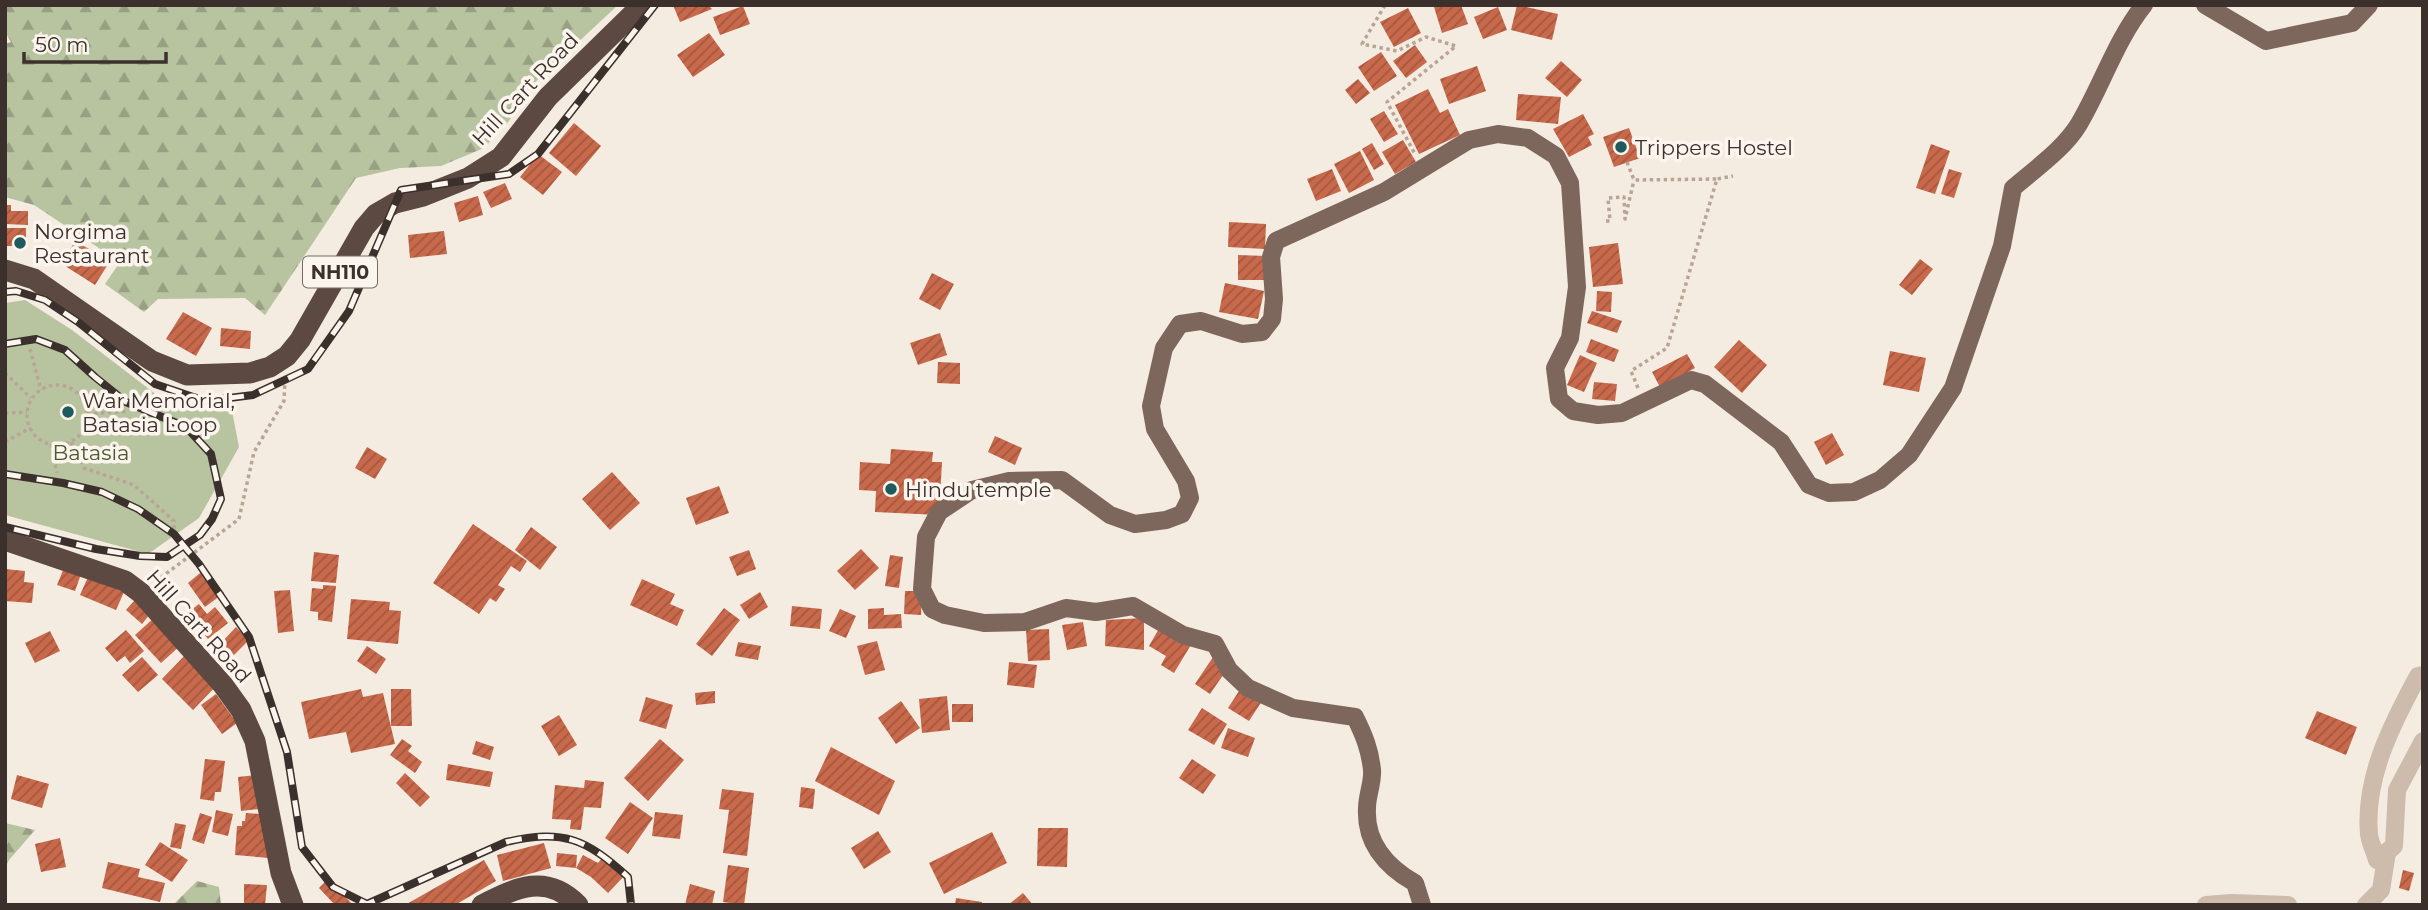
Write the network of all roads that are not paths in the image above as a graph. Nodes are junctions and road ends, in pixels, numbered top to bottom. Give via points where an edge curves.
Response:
1 (642, 5) edge
2 (2144, 5) edge
3 (2205, 5) edge
4 (2369, 5) edge
5 (5, 270) edge
6 (5, 540) edge
7 (2423, 676) edge
8 (2423, 741) edge
9 (2387, 852) junction
10 (293, 905) edge
11 (482, 905) edge
12 (578, 905) edge
13 (1422, 905) edge
14 (2206, 905) edge
15 (2288, 905) edge
16 (2366, 905) edge

1 - 5 highway, Hill Cart Road / NH110 via 548,97 501,157 468,178 376,214 300,340 270,367 250,373 187,375 152,362 34,279
2 - 13 main road via 2077,126 2013,188 2002,246 1953,388 1909,455 1880,480 1854,492 1829,493 1810,485 1782,442 1705,384 1690,380 1622,413 1573,411 1559,399 1555,368 1570,338 1577,287 1570,183 1556,156 1528,138 1498,134 1469,140 1384,192 1276,241 1270,257 1272,319 1262,332 1242,334 1201,321 1180,324 1164,348 1151,406 1155,429 1186,481 1189,498 1182,514 1135,524 1110,515 1062,480 1009,481 972,490 939,512 926,537 922,589 932,609 984,623 1024,622 1066,608 1096,612 1133,606 1183,635 1215,644 1229,670 1248,688 1293,708 1355,718 1368,743 1372,773 1367,810 1370,834 1380,855 1415,883
3 - 4 main road via 2266,41 2352,23
6 - 10 highway, Hill Cart Road via 125,581 223,685 255,741 281,873
7 - 9 street via 2418,676 2391,726 2370,793 2369,837 2377,860
8 - 9 street via 2397,790 2394,846
9 - 16 street via 2381,890
11 - 12 highway via 523,887 542,885 561,890
14 - 15 street

